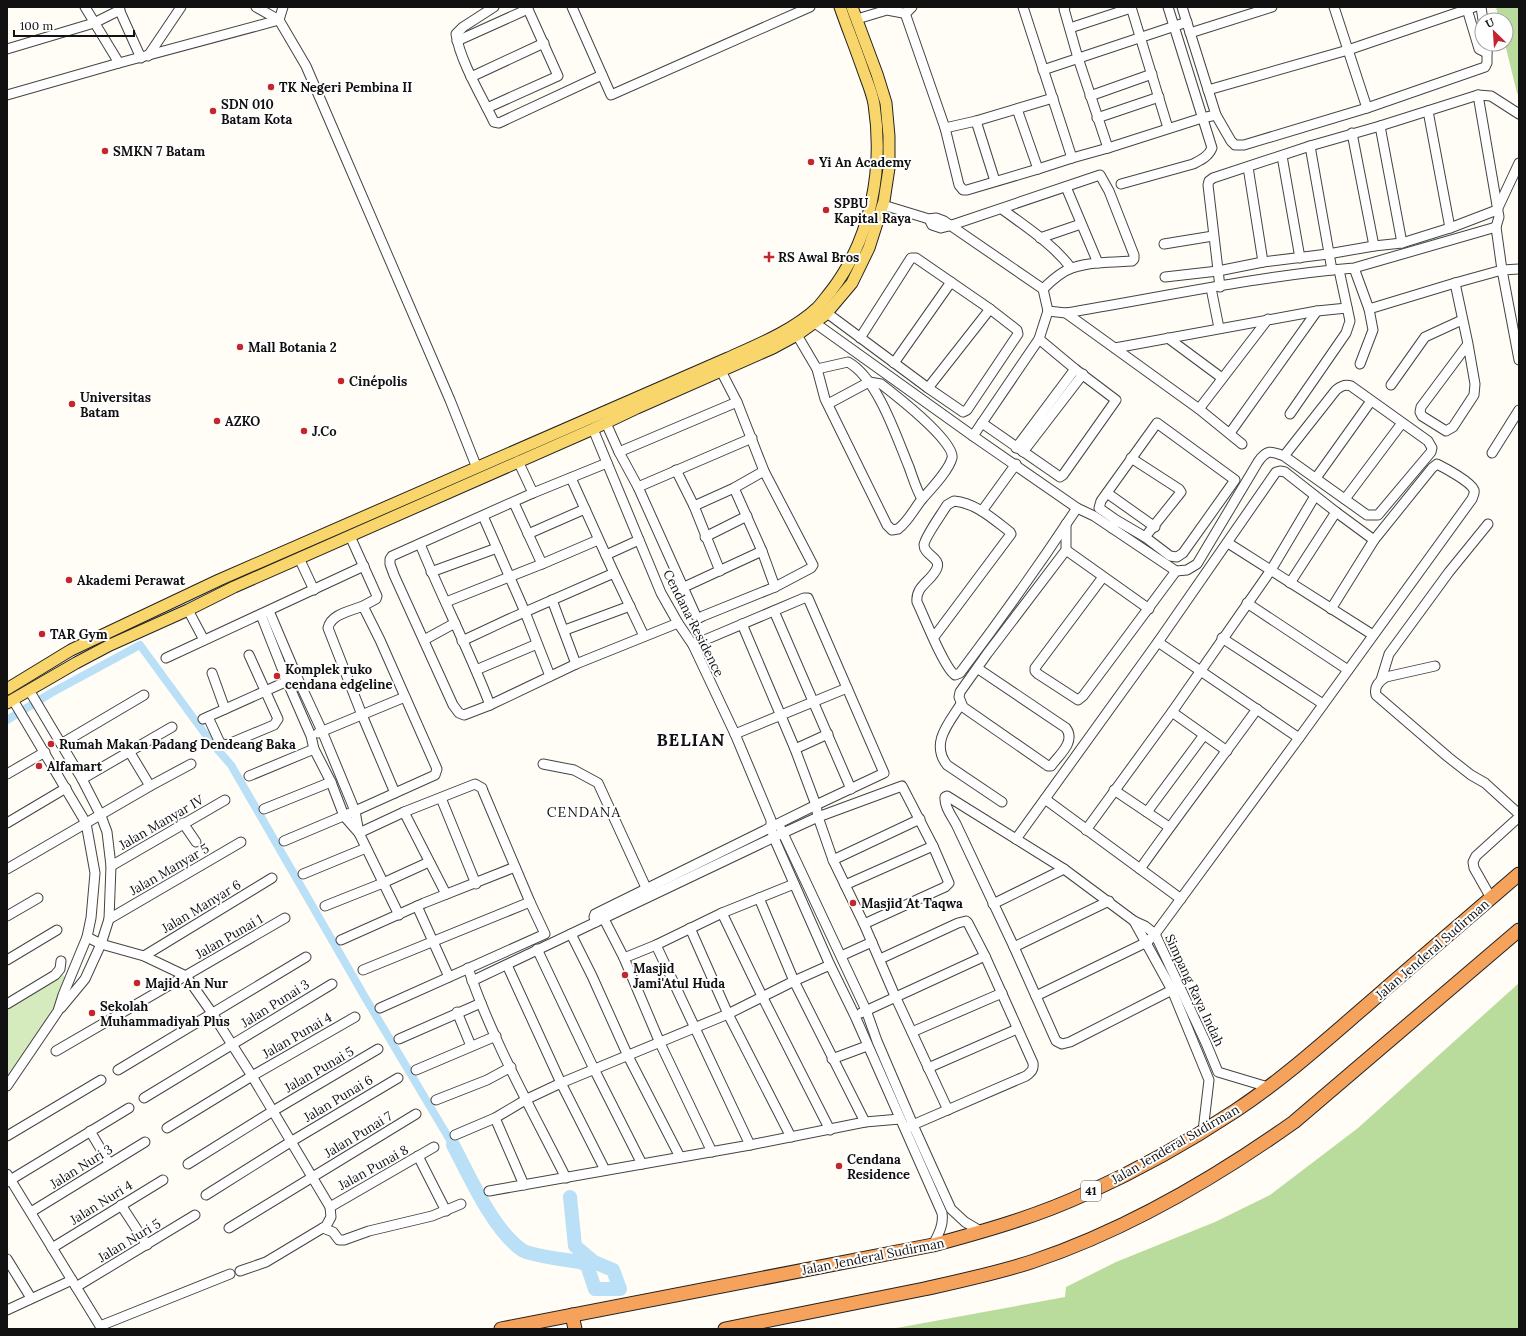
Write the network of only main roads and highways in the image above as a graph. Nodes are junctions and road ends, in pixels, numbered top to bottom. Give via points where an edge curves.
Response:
1 (840, 7) edge
2 (854, 10) edge
3 (877, 74) junction
4 (866, 78) junction
5 (635, 403) junction
6 (143, 616) junction
7 (148, 627) junction
8 (7, 689) edge
9 (15, 707) edge
10 (1519, 874) edge
11 (1519, 930) edge
12 (572, 1315) junction
13 (501, 1329) edge
14 (575, 1329) edge
15 (725, 1329) edge

1 - 4 main road
2 - 3 main road
3 - 4 main road
3 - 5 main road via 886,103 889,168 883,205 869,248 852,283 827,313 797,335 721,371
4 - 5 main road via 874,104 876,138 873,199 858,244 841,278 818,308 781,332
5 - 6 main road via 477,468 219,580
5 - 7 main road via 593,429
6 - 7 main road
6 - 8 main road via 71,650
7 - 9 main road via 76,662
10 - 12 highway, Jalan Jenderal Sudirman / 41 via 1268,1087 1203,1131 1086,1194 1024,1218 933,1245
11 - 15 highway via 1294,1122 1215,1175 1160,1206 1105,1233 1034,1261 955,1282
12 - 13 highway, Jalan Jenderal Sudirman / 41
12 - 14 highway

